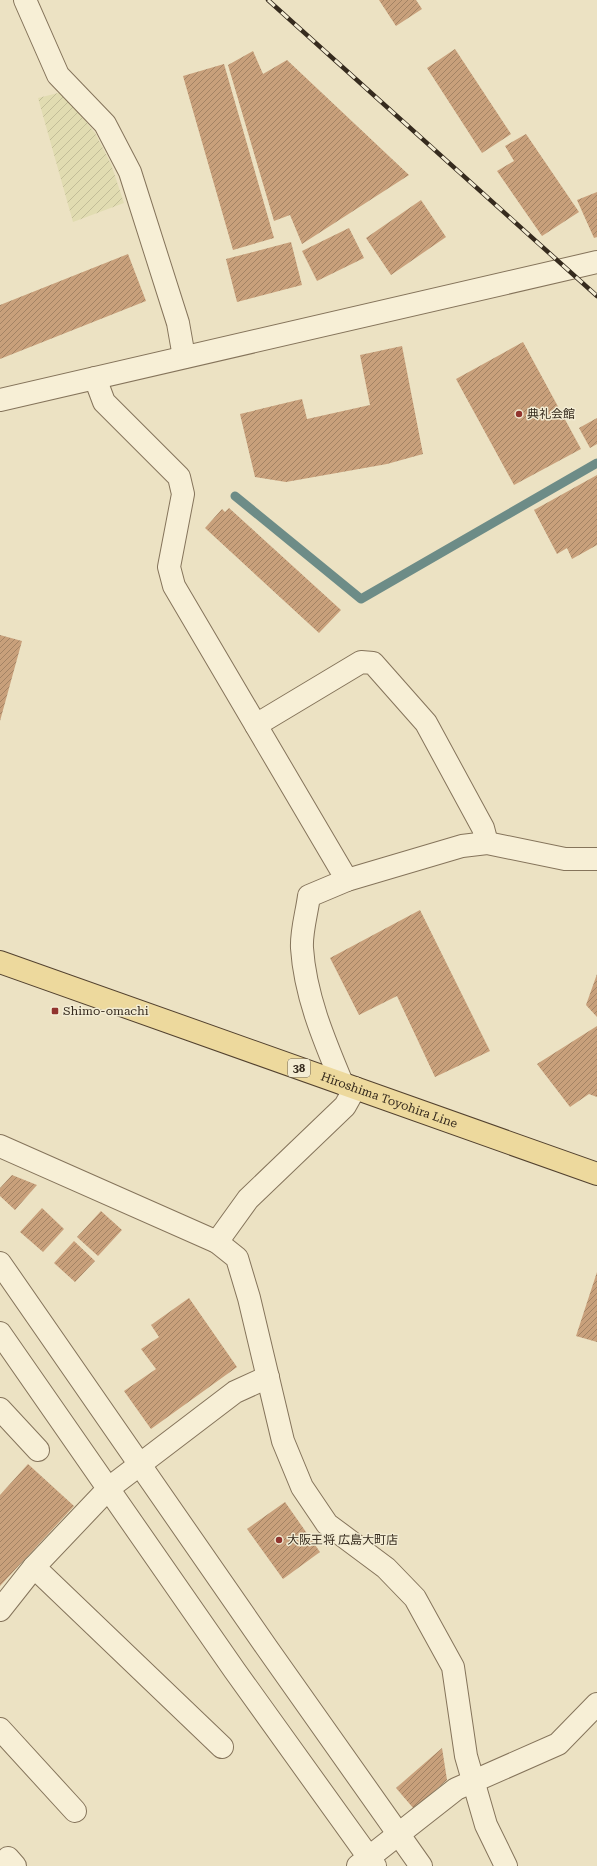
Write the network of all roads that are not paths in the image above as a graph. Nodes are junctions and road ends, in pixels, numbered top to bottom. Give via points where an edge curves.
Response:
1 (25, 0) edge
2 (597, 262) edge
3 (184, 357) junction
4 (96, 378) junction
5 (0, 400) edge
6 (256, 725) junction
7 (487, 843) junction
8 (597, 859) edge
9 (347, 880) junction
10 (0, 962) edge
11 (349, 1085) junction
12 (0, 1146) edge
13 (597, 1174) edge
14 (217, 1242) junction
15 (0, 1263) edge
16 (0, 1335) edge
17 (268, 1377) junction
18 (0, 1409) edge
19 (38, 1450) dead end
20 (141, 1464) junction
21 (109, 1488) junction
22 (34, 1567) junction
23 (0, 1610) edge
24 (597, 1704) edge
25 (0, 1729) edge
26 (222, 1746) dead end
27 (473, 1781) junction
28 (75, 1811) dead end
29 (398, 1834) junction
30 (368, 1863) edge
31 (0, 1866) edge
32 (15, 1866) edge
33 (420, 1866) edge
34 (506, 1866) edge

1 - 3 street via 58,75 105,124 130,172 178,323
2 - 3 street
3 - 4 street
4 - 5 street
4 - 6 street via 104,402 179,477 183,494 169,567 174,586
6 - 7 street via 361,662 373,663 426,723 483,828
6 - 9 street
7 - 8 street via 565,858
7 - 9 street via 462,846
9 - 11 street via 309,896 302,947 307,987 323,1036
10 - 11 main road, Hiroshima Toyohira Line / 38
11 - 13 main road, Hiroshima Toyohira Line / 38
11 - 14 street via 345,1106 248,1199
12 - 14 street
14 - 17 street via 237,1258 250,1298
15 - 20 street
16 - 21 street
17 - 20 street via 235,1392
17 - 27 street via 283,1442 302,1487 327,1524 386,1568 415,1598 454,1667 466,1756
18 - 19 street
20 - 21 street
20 - 29 street via 262,1642
21 - 22 street
21 - 30 street
22 - 23 street
22 - 26 street
24 - 27 street via 558,1744
25 - 28 street
27 - 29 street via 456,1789
27 - 34 street via 486,1825
29 - 30 street
29 - 33 street
31 - 32 street via 8,1858

